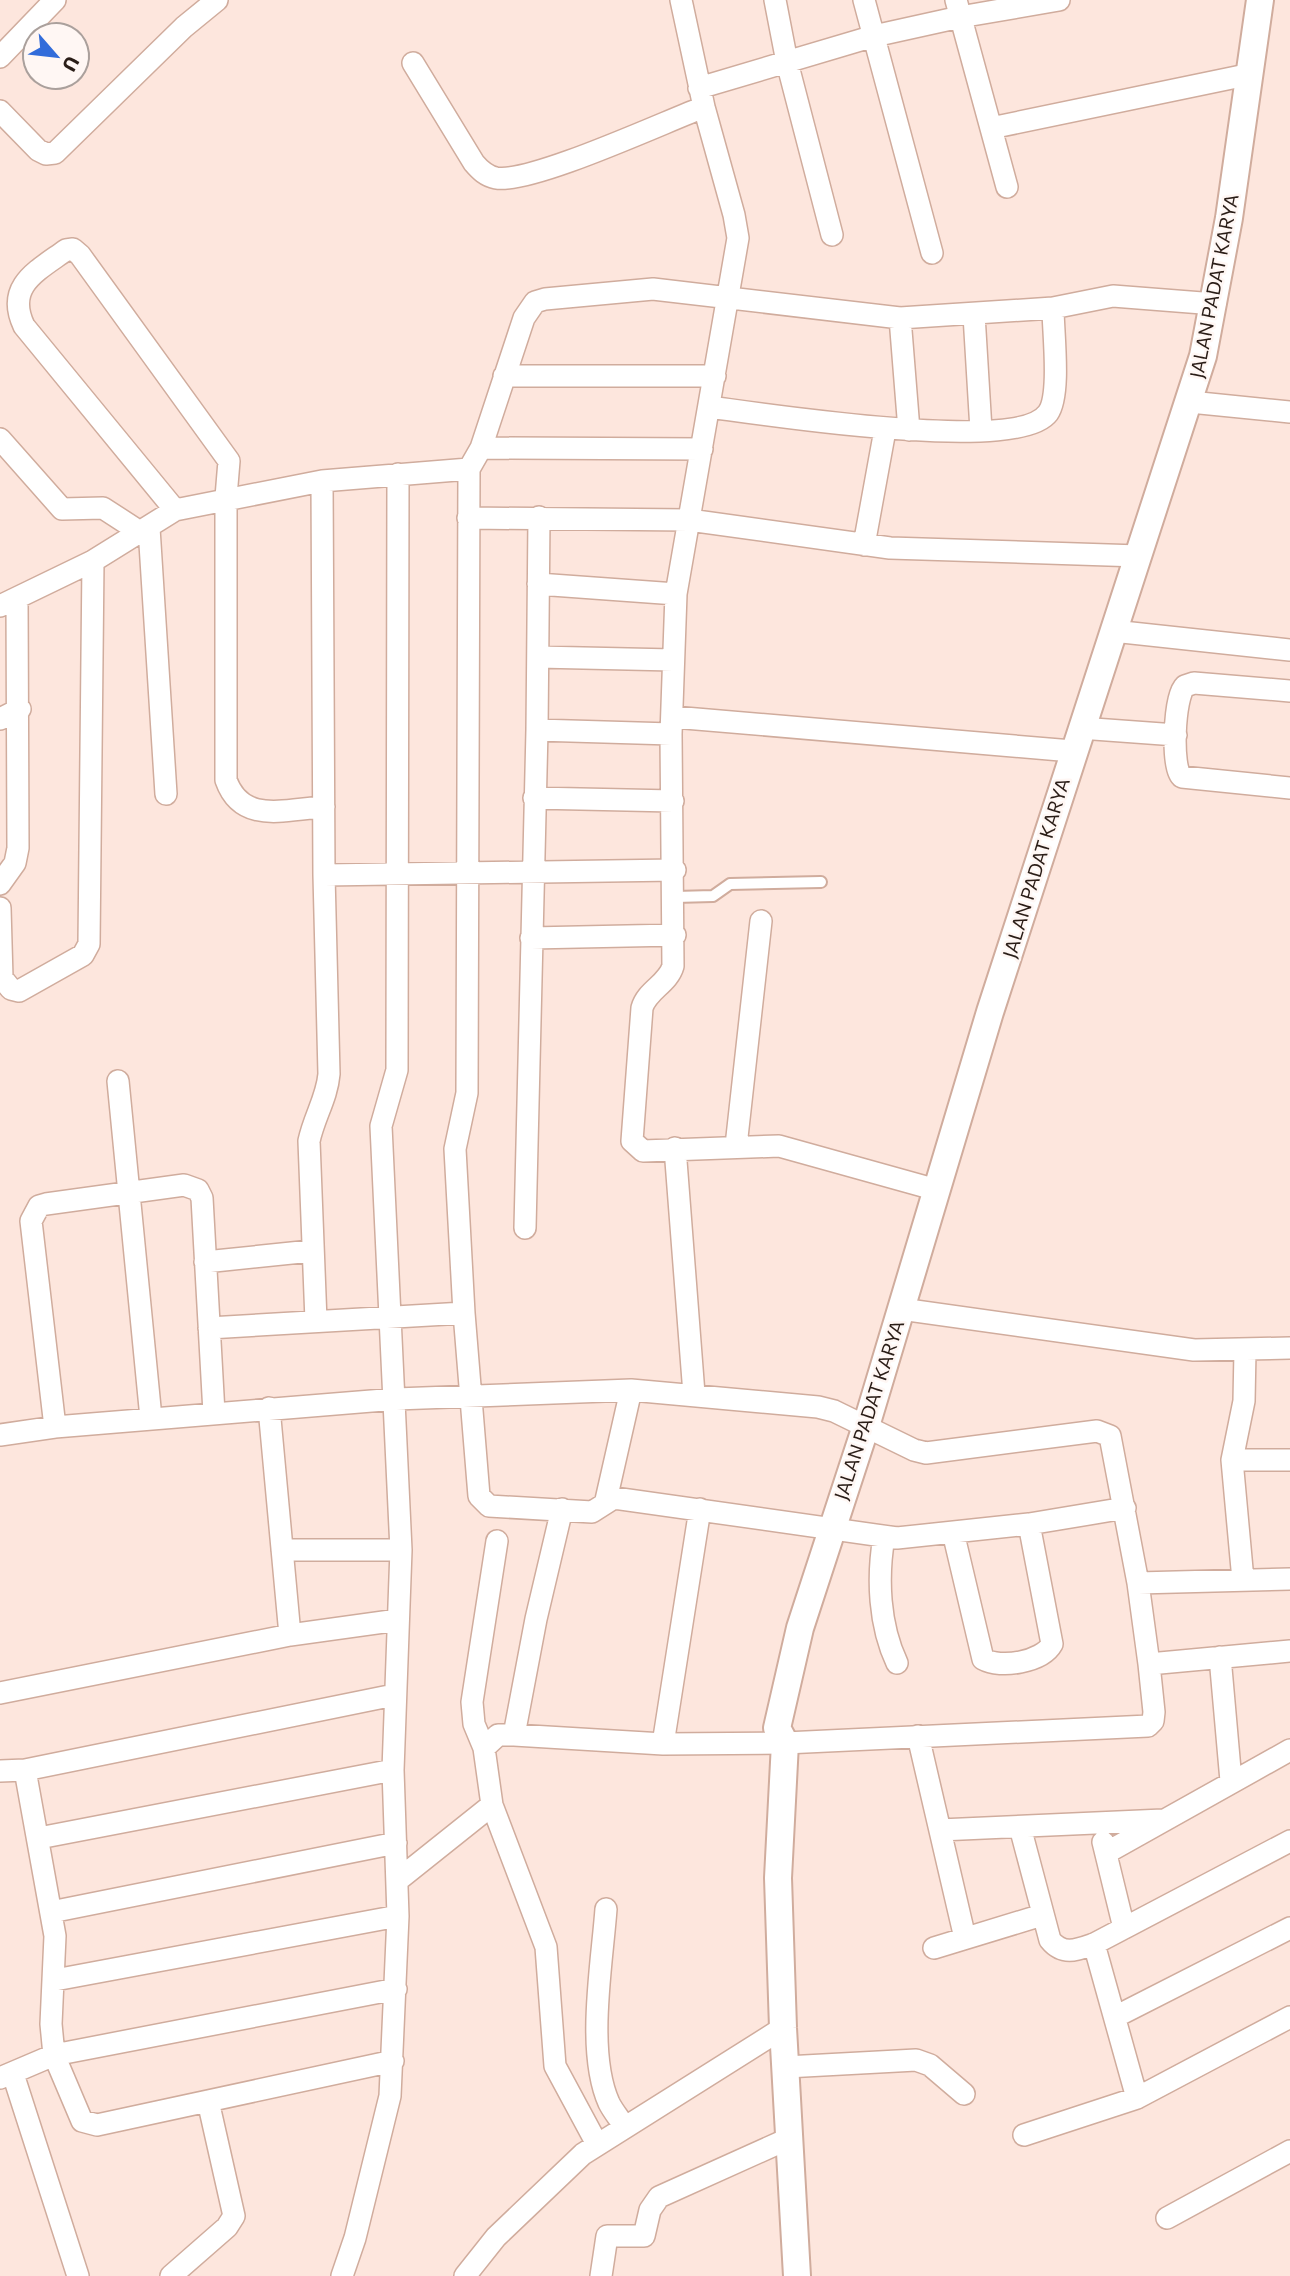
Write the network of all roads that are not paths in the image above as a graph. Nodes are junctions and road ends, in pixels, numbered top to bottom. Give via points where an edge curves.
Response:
1 (55, 0) edge
2 (217, 0) edge
3 (681, 0) edge
4 (775, 0) edge
5 (864, 0) edge
6 (1059, 0) edge
7 (1261, 0) edge
8 (958, 8) edge
9 (874, 36) junction
10 (0, 57) edge
11 (787, 62) junction
12 (413, 63) dead end
13 (1251, 75) junction
14 (701, 97) junction
15 (0, 111) edge
16 (991, 128) junction
17 (1007, 187) dead end
18 (832, 234) dead end
19 (932, 253) dead end
20 (729, 296) junction
21 (1215, 304) junction
22 (1053, 308) junction
23 (974, 315) junction
24 (900, 318) junction
25 (504, 376) junction
26 (715, 376) junction
27 (1190, 402) junction
28 (710, 407) junction
29 (1290, 412) edge
30 (885, 430) junction
31 (909, 430) junction
32 (981, 430) junction
33 (0, 439) edge
34 (481, 448) junction
35 (702, 449) junction
36 (468, 469) junction
37 (398, 474) junction
38 (322, 481) junction
39 (226, 497) junction
40 (176, 510) junction
41 (539, 517) junction
42 (468, 518) junction
43 (689, 520) junction
44 (145, 530) junction
45 (864, 544) junction
46 (1139, 556) junction
47 (93, 561) junction
48 (538, 584) junction
49 (676, 594) junction
50 (8, 602) edge
51 (1113, 631) junction
52 (1290, 650) edge
53 (538, 657) junction
54 (673, 660) junction
55 (1290, 691) edge
56 (20, 709) junction
57 (0, 719) edge
58 (672, 725) junction
59 (537, 730) junction
60 (1176, 736) junction
61 (1076, 739) junction
62 (1290, 788) edge
63 (166, 794) dead end
64 (534, 798) junction
65 (673, 801) junction
66 (324, 807) junction
67 (675, 870) junction
68 (533, 872) junction
69 (469, 873) junction
70 (396, 874) junction
71 (324, 875) junction
72 (821, 882) dead end
73 (0, 884) edge
74 (675, 897) junction
75 (0, 908) edge
76 (761, 921) dead end
77 (675, 935) junction
78 (531, 938) junction
79 (118, 1081) dead end
80 (736, 1146) junction
81 (675, 1148) junction
82 (937, 1189) junction
83 (129, 1193) junction
84 (525, 1228) dead end
85 (311, 1251) junction
86 (205, 1262) junction
87 (901, 1309) junction
88 (464, 1313) junction
89 (391, 1315) junction
90 (316, 1321) junction
91 (209, 1328) junction
92 (1290, 1348) edge
93 (1245, 1351) junction
94 (631, 1390) junction
95 (694, 1394) junction
96 (470, 1395) junction
97 (396, 1399) junction
98 (269, 1408) junction
99 (214, 1413) junction
100 (151, 1418) junction
101 (866, 1426) junction
102 (55, 1427) junction
103 (0, 1435) edge
104 (1232, 1460) junction
105 (1290, 1460) edge
106 (606, 1500) junction
107 (1125, 1508) junction
108 (562, 1509) junction
109 (699, 1509) junction
110 (1029, 1524) junction
111 (831, 1530) junction
112 (953, 1532) junction
113 (884, 1537) junction
114 (497, 1541) dead end
115 (282, 1550) junction
116 (401, 1550) junction
117 (1290, 1579) edge
118 (1243, 1580) junction
119 (1138, 1583) junction
120 (398, 1620) junction
121 (290, 1635) junction
122 (1290, 1651) edge
123 (1220, 1657) junction
124 (897, 1663) dead end
125 (1149, 1664) junction
126 (0, 1693) edge
127 (394, 1695) junction
128 (514, 1735) junction
129 (781, 1736) junction
130 (918, 1736) junction
131 (663, 1744) junction
132 (484, 1748) junction
133 (1290, 1750) edge
134 (24, 1770) junction
135 (393, 1770) junction
136 (0, 1771) edge
137 (1230, 1781) junction
138 (492, 1805) junction
139 (1163, 1820) junction
140 (1097, 1823) junction
141 (1020, 1827) junction
142 (940, 1830) junction
143 (39, 1838) junction
144 (1290, 1841) edge
145 (396, 1843) junction
146 (1106, 1853) junction
147 (398, 1880) junction
148 (606, 1909) dead end
149 (51, 1912) junction
150 (1042, 1915) junction
151 (398, 1916) junction
152 (1124, 1928) junction
153 (1290, 1928) edge
154 (965, 1938) junction
155 (1094, 1944) junction
156 (934, 1948) dead end
157 (55, 1980) junction
158 (396, 1989) junction
159 (1115, 2017) junction
160 (1290, 2017) edge
161 (783, 2028) junction
162 (54, 2055) junction
163 (393, 2061) junction
164 (786, 2067) junction
165 (7, 2076) edge
166 (964, 2094) dead end
167 (1137, 2098) junction
168 (208, 2101) junction
169 (624, 2126) junction
170 (1024, 2135) dead end
171 (790, 2138) junction
172 (597, 2144) junction
173 (1290, 2151) edge
174 (1167, 2218) dead end
175 (78, 2276) edge
176 (171, 2276) edge
177 (342, 2276) edge
178 (465, 2276) edge
179 (601, 2276) edge
180 (797, 2276) edge

1 - 10 street
2 - 15 street via 55,153 38,150
3 - 14 street
4 - 11 street
5 - 9 street
6 - 8 street
7 - 13 street, JALAN PADAT KARYA
8 - 9 street
8 - 16 street
9 - 11 street
9 - 19 street
11 - 14 street
11 - 18 street
12 - 14 street via 474,163 496,178 527,175 563,163
13 - 16 street
13 - 21 street, JALAN PADAT KARYA
14 - 20 street via 737,225
16 - 17 street
20 - 24 street
20 - 25 street via 653,289 535,302 524,318
20 - 26 street
21 - 22 street via 1122,296
21 - 27 street, JALAN PADAT KARYA
22 - 23 street
22 - 32 street via 1053,406 1046,417 1034,423
23 - 24 street
23 - 32 street
24 - 31 street
25 - 26 street
25 - 34 street
26 - 28 street
27 - 29 street
27 - 46 street, JALAN PADAT KARYA
28 - 30 street
28 - 35 street
30 - 31 street
30 - 45 street
31 - 32 street
33 - 44 street via 62,509 103,508
34 - 35 street
34 - 36 street
35 - 43 street
36 - 37 street
36 - 42 street
37 - 38 street
37 - 70 street
38 - 39 street
38 - 66 street
39 - 40 street
39 - 40 street via 229,461 222,449 80,254 66,250 20,288 18,314
39 - 66 street via 226,780 241,805 256,811
40 - 44 street
41 - 42 street
41 - 43 street
41 - 48 street
42 - 69 street
43 - 45 street
43 - 49 street
44 - 47 street
44 - 63 street
45 - 46 street
46 - 51 street, JALAN PADAT KARYA
47 - 50 street
47 - 75 street via 89,944 83,955 19,991 11,989 2,978
48 - 49 street
48 - 53 street
49 - 54 street
50 - 56 street
51 - 52 street
51 - 61 street, JALAN PADAT KARYA
53 - 54 street
53 - 59 street
54 - 58 street
55 - 60 street via 1185,686 1178,694
56 - 57 street
56 - 73 street via 18,848 15,863
58 - 59 street
58 - 61 street
58 - 65 street
59 - 64 street
60 - 61 street
60 - 62 street via 1178,776
61 - 82 street, JALAN PADAT KARYA
64 - 65 street
64 - 68 street
65 - 67 street
66 - 71 street
67 - 68 street
67 - 74 street
68 - 69 street
68 - 78 street
69 - 70 street
69 - 88 street via 467,1093 455,1149
70 - 71 street
70 - 89 street via 397,1070 381,1126
71 - 85 street via 330,1074 309,1141
72 - 74 lane via 730,884 713,896
74 - 77 street
76 - 80 street
77 - 78 street
77 - 81 street via 671,973 644,1000 642,1008 632,1140 643,1151
78 - 84 street
79 - 83 street
80 - 81 street
80 - 82 street via 786,1148
81 - 95 street
82 - 87 street, JALAN PADAT KARYA
83 - 86 street via 184,1185 198,1190
83 - 100 street
83 - 102 street via 46,1203 31,1221
85 - 86 street
85 - 90 street
86 - 91 street
87 - 93 street via 1194,1350
87 - 101 street, JALAN PADAT KARYA
88 - 89 street
88 - 96 street
89 - 90 street
89 - 97 street
90 - 91 street
91 - 99 street
92 - 93 street
93 - 104 street via 1244,1401
94 - 95 street
94 - 96 street
94 - 106 street
95 - 101 street via 818,1407
96 - 97 street
96 - 108 street via 483,1503
97 - 98 street
97 - 116 street
98 - 99 street
98 - 115 street
99 - 100 street
100 - 102 street
101 - 107 street via 926,1453 1105,1432 1114,1444
101 - 111 street, JALAN PADAT KARYA
102 - 103 street
104 - 105 street
104 - 118 street
106 - 108 street via 592,1512
106 - 109 street
107 - 110 street
107 - 119 street
108 - 128 street
109 - 111 street
109 - 131 street
110 - 112 street
110 - 112 street via 1052,1644 1045,1654 1032,1659 983,1659
111 - 113 street
111 - 129 street, JALAN PADAT KARYA via 800,1628
112 - 113 street
113 - 124 street via 881,1599
114 - 132 street via 472,1702 474,1724
115 - 116 street
115 - 121 street
116 - 120 street
117 - 118 street
118 - 119 street
119 - 125 street
120 - 121 street
120 - 127 street
121 - 126 street
122 - 123 street
123 - 125 street
123 - 137 street
125 - 130 street via 1154,1712 1147,1726
127 - 134 street
127 - 135 street
128 - 131 street
128 - 132 street via 498,1735
129 - 130 street
129 - 131 street
129 - 161 street, JALAN PADAT KARYA via 778,1878
130 - 142 street
132 - 138 street
133 - 137 street
134 - 136 street
134 - 143 street
135 - 143 street
135 - 145 street
137 - 139 street
138 - 147 street
138 - 172 street via 546,1947 555,2066
139 - 140 street
139 - 146 street
140 - 141 street
140 - 146 street
141 - 142 street
141 - 150 street
142 - 154 street
143 - 149 street
144 - 152 street
145 - 147 street
145 - 149 street
146 - 152 street
147 - 151 street
148 - 169 street via 600,2066 609,2102
149 - 157 street
150 - 154 street
150 - 155 street via 1050,1940 1063,1951
151 - 157 street
151 - 158 street
152 - 155 street
153 - 159 street
154 - 156 street
155 - 159 street
157 - 162 street
158 - 162 street
158 - 163 street
159 - 167 street
160 - 167 street
161 - 164 street, JALAN PADAT KARYA
161 - 169 street
162 - 165 street
162 - 168 street via 79,2115 89,2124
163 - 168 street
163 - 177 street via 390,2096
164 - 166 street via 916,2060 930,2065
164 - 171 street, JALAN PADAT KARYA
165 - 175 street
167 - 170 street
168 - 176 street via 234,2216
169 - 172 street
171 - 179 street via 661,2195 651,2205 644,2236 607,2236
171 - 180 street, JALAN PADAT KARYA
172 - 178 street via 496,2237
173 - 174 street

